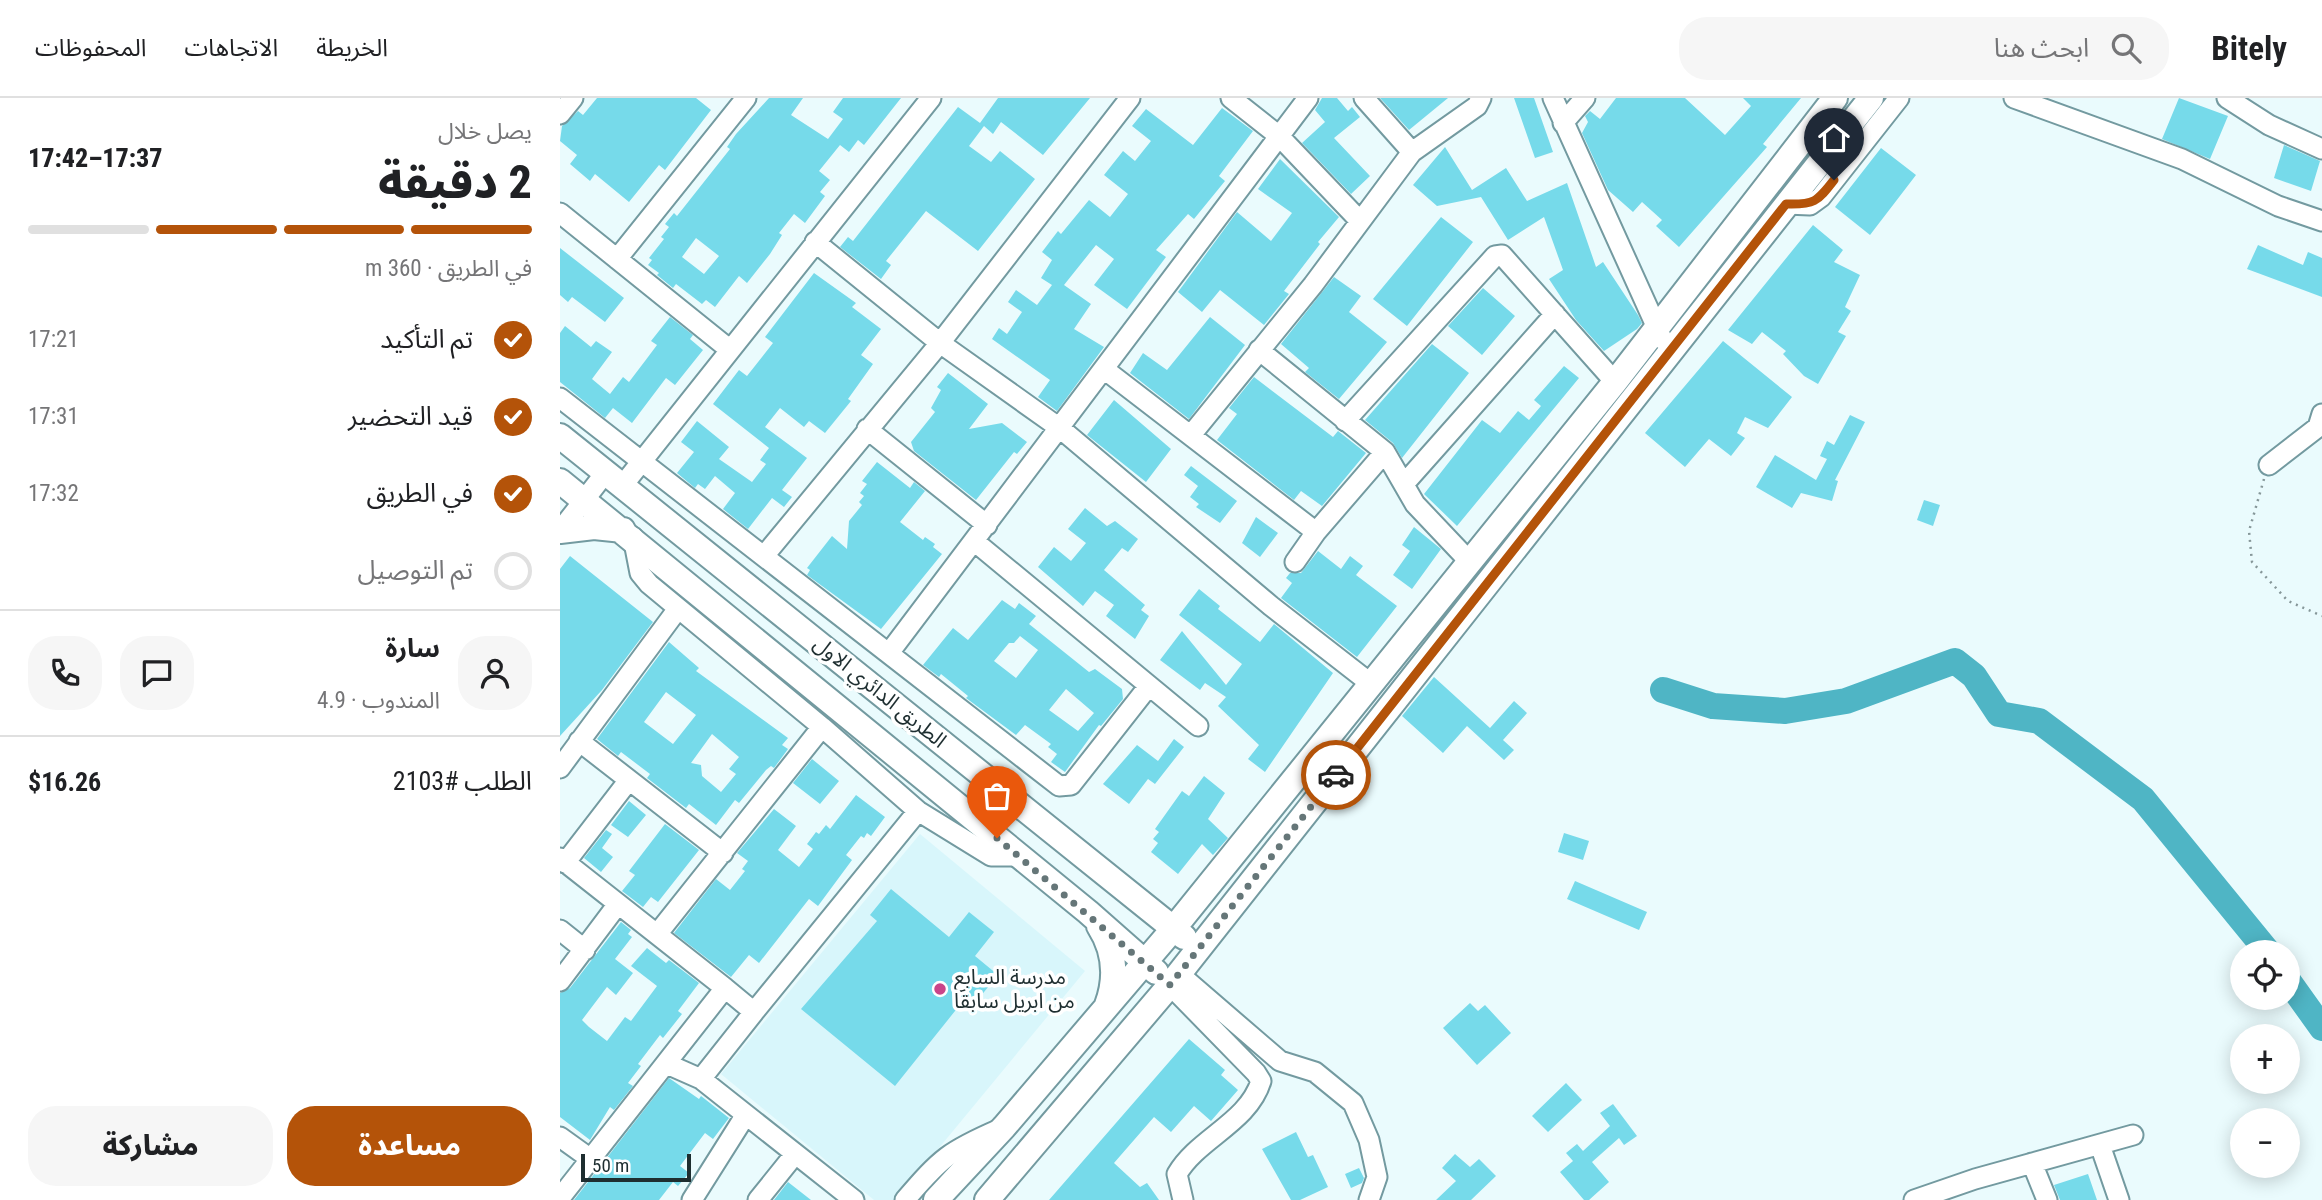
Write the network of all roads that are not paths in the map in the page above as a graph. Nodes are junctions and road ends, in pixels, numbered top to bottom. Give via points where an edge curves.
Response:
1 (573, 98) edge
2 (746, 98) edge
3 (931, 98) edge
4 (1130, 98) edge
5 (1231, 98) edge
6 (1308, 98) edge
7 (1364, 98) edge
8 (1481, 98) edge
9 (1553, 98) edge
10 (1585, 98) edge
11 (1835, 98) edge
12 (1871, 98) edge
13 (1899, 98) edge
14 (2014, 98) edge
15 (2227, 98) edge
16 (560, 114) edge
17 (1563, 123) junction
18 (1279, 136) junction
19 (2322, 149) edge
20 (1412, 152) junction
21 (1786, 204) junction
22 (560, 213) edge
23 (1360, 221) junction
24 (2322, 221) edge
25 (815, 242) junction
26 (617, 259) junction
27 (1555, 314) junction
28 (1657, 327) junction
29 (940, 343) junction
30 (729, 349) junction
31 (1259, 350) junction
32 (1668, 356) junction
33 (1104, 369) junction
34 (1615, 382) junction
35 (560, 398) edge
36 (2322, 414) edge
37 (1345, 421) junction
38 (867, 429) junction
39 (1061, 429) junction
40 (1191, 435) junction
41 (560, 436) edge
42 (1385, 452) junction
43 (642, 461) junction
44 (2269, 465) road end
45 (614, 479) junction
46 (560, 481) edge
47 (1404, 484) junction
48 (584, 500) junction
49 (987, 526) junction
50 (560, 531) edge
51 (1316, 532) junction
52 (628, 533) junction
53 (974, 541) junction
54 (764, 556) junction
55 (1469, 561) junction
56 (1295, 562) dead end
57 (677, 610) junction
58 (889, 653) junction
59 (1370, 683) junction
60 (1148, 687) junction
61 (1198, 726) dead end
62 (822, 727) junction
63 (579, 741) junction
64 (560, 768) edge
65 (629, 780) junction
66 (918, 811) junction
67 (723, 852) junction
68 (1018, 856) junction
69 (562, 860) edge
70 (618, 904) junction
71 (1088, 912) junction
72 (1174, 928) junction
73 (560, 930) edge
74 (658, 933) junction
75 (1198, 948) junction
76 (585, 950) junction
77 (1145, 962) junction
78 (1174, 979) junction
79 (560, 981) edge
80 (724, 988) junction
81 (1106, 1008) junction
82 (754, 1012) junction
83 (667, 1064) junction
84 (701, 1079) junction
85 (745, 1116) junction
86 (1004, 1128) junction
87 (2133, 1135) dead end
88 (560, 1137) edge
89 (2100, 1145) junction
90 (795, 1154) junction
91 (978, 1154) junction
92 (592, 1160) junction
93 (2032, 1163) junction
94 (1006, 1178) junction
95 (560, 1198) edge
96 (1922, 1198) edge
97 (692, 1200) edge
98 (758, 1200) edge
99 (853, 1200) edge
100 (905, 1200) edge
101 (936, 1200) edge
102 (987, 1200) edge
103 (1183, 1200) edge
104 (1369, 1200) edge
105 (2047, 1200) edge
106 (2119, 1200) edge

1 - 16 street
2 - 26 street
3 - 25 street
4 - 29 street
5 - 18 street
6 - 18 street
7 - 20 street
8 - 20 street via 1477,106
9 - 17 street
10 - 17 street
11 - 28 main road
12 - 21 main road
13 - 21 street via 1821,197 1810,205
14 - 24 street via 2182,159 2278,206
15 - 19 street via 2269,125
17 - 28 street
18 - 23 street
18 - 33 street
20 - 23 street
21 - 32 main road
22 - 26 street
23 - 31 street
25 - 29 street
25 - 30 street
26 - 30 street
27 - 34 street
27 - 37 street via 1509,260 1495,257
27 - 47 street
28 - 32 street
28 - 34 main road
29 - 38 street
29 - 39 street
30 - 43 street
31 - 37 street
31 - 40 street
32 - 75 main road
33 - 39 street
33 - 40 street
34 - 55 main road
35 - 43 street
36 - 44 street via 2318,427
37 - 42 street
38 - 49 street
38 - 54 street
39 - 49 street
39 - 59 street
40 - 51 street
41 - 45 main road, الطريق الدائري الاول
42 - 47 street
42 - 51 street
43 - 45 street
43 - 54 street
45 - 48 street
45 - 72 main road, الطريق الدائري الاول
46 - 48 main road, الطريق الدائري الاول
47 - 55 street via 1415,505
48 - 50 street
48 - 52 main road, الطريق الدائري الاول
49 - 53 street
50 - 52 main road via 594,527
51 - 56 street
52 - 57 street via 640,573
52 - 68 main road, الطريق الدائري الاول
53 - 58 street
53 - 60 street
54 - 58 street
55 - 59 main road
57 - 62 street
57 - 63 street
58 - 60 street via 1063,788 1071,785
59 - 72 main road
60 - 61 street
62 - 66 street
62 - 67 street
63 - 64 street
63 - 65 street
65 - 67 street
65 - 69 street
66 - 68 street via 991,856
66 - 82 street
67 - 74 street
68 - 71 main road, الطريق الدائري الاول
69 - 70 street
70 - 74 street
70 - 76 street
71 - 77 main road, الطريق الدائري الاول
71 - 81 main road via 1104,933 1112,959 1113,984
72 - 75 main road, الطريق الدائري الاول
72 - 77 main road
73 - 76 street
74 - 80 street
75 - 78 main road
76 - 79 street
77 - 78 main road, الطريق الدائري الاول
77 - 81 main road
78 - 94 main road
78 - 103 street via 1261,1082 1257,1096 1187,1157 1177,1174
78 - 104 street via 1280,1061 1315,1072 1353,1103 1369,1140 1377,1177
80 - 82 street
80 - 83 street
81 - 86 main road
82 - 84 street
83 - 84 street
83 - 92 street
84 - 85 street
85 - 90 street
85 - 97 street
86 - 91 main road
86 - 100 street via 947,1154
87 - 89 street
88 - 92 street
89 - 93 street
89 - 106 street
90 - 98 street
90 - 99 street
91 - 94 main road
91 - 101 main road
92 - 95 street
93 - 96 street
93 - 105 street
94 - 102 main road

